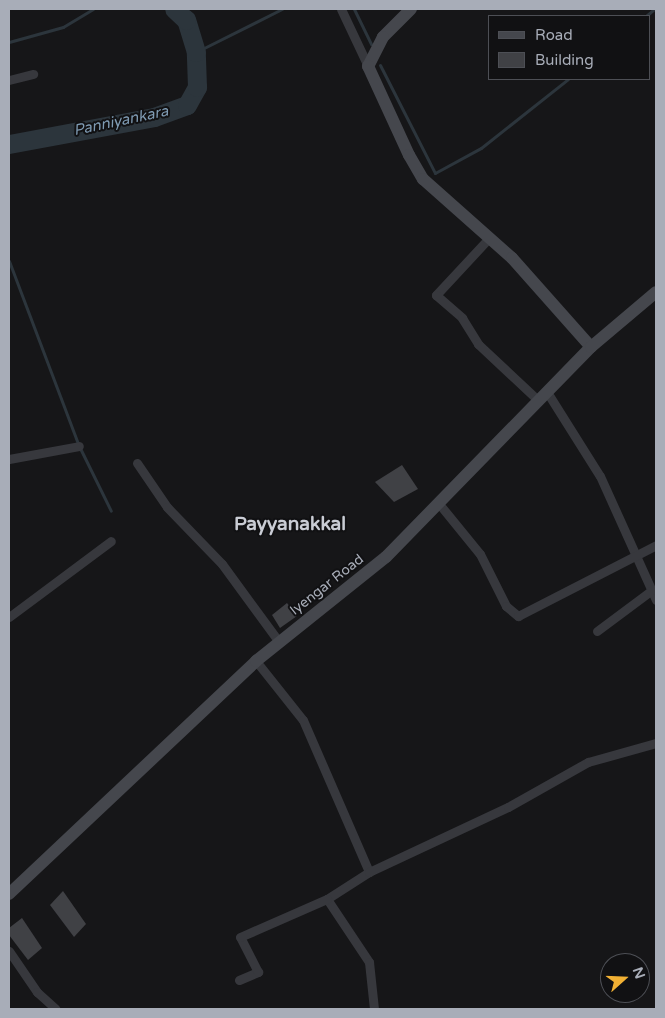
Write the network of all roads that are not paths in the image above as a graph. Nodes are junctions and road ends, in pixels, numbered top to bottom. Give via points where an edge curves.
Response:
1 (341, 9) edge
2 (411, 9) edge
3 (368, 66) junction
4 (33, 74) dead end
5 (9, 80) edge
6 (489, 238) junction
7 (656, 292) edge
8 (591, 347) junction
9 (543, 397) junction
10 (79, 446) dead end
11 (9, 459) edge
12 (137, 463) dead end
13 (440, 505) junction
14 (111, 541) dead end
15 (656, 545) edge
16 (636, 553) junction
17 (652, 590) junction
18 (656, 600) edge
19 (9, 617) edge
20 (597, 631) dead end
21 (279, 642) junction
22 (256, 661) junction
23 (656, 743) edge
24 (369, 872) junction
25 (9, 894) edge
26 (327, 899) junction
27 (9, 951) edge
28 (238, 980) dead end
29 (56, 1009) edge
30 (374, 1009) edge

1 - 3 street
2 - 3 main road via 383,37
3 - 6 main road via 423,179
4 - 5 street
6 - 8 main road
6 - 9 street via 436,295 462,318 478,344
7 - 8 main road, Iyengar Road
8 - 9 main road, Iyengar Road
9 - 13 main road, Iyengar Road
9 - 16 street via 600,476
10 - 11 street
12 - 21 street via 167,507 222,564
13 - 16 street via 480,554 506,606 518,616
13 - 21 main road, Iyengar Road via 386,557
14 - 19 street
15 - 16 street
16 - 17 street
17 - 18 street
17 - 20 street
21 - 22 main road, Iyengar Road
22 - 24 street via 303,720
22 - 25 main road, Iyengar Road
23 - 24 street via 588,762 508,807
24 - 26 street
26 - 28 street via 240,937 258,972
26 - 30 street via 369,962
27 - 29 street via 37,992

